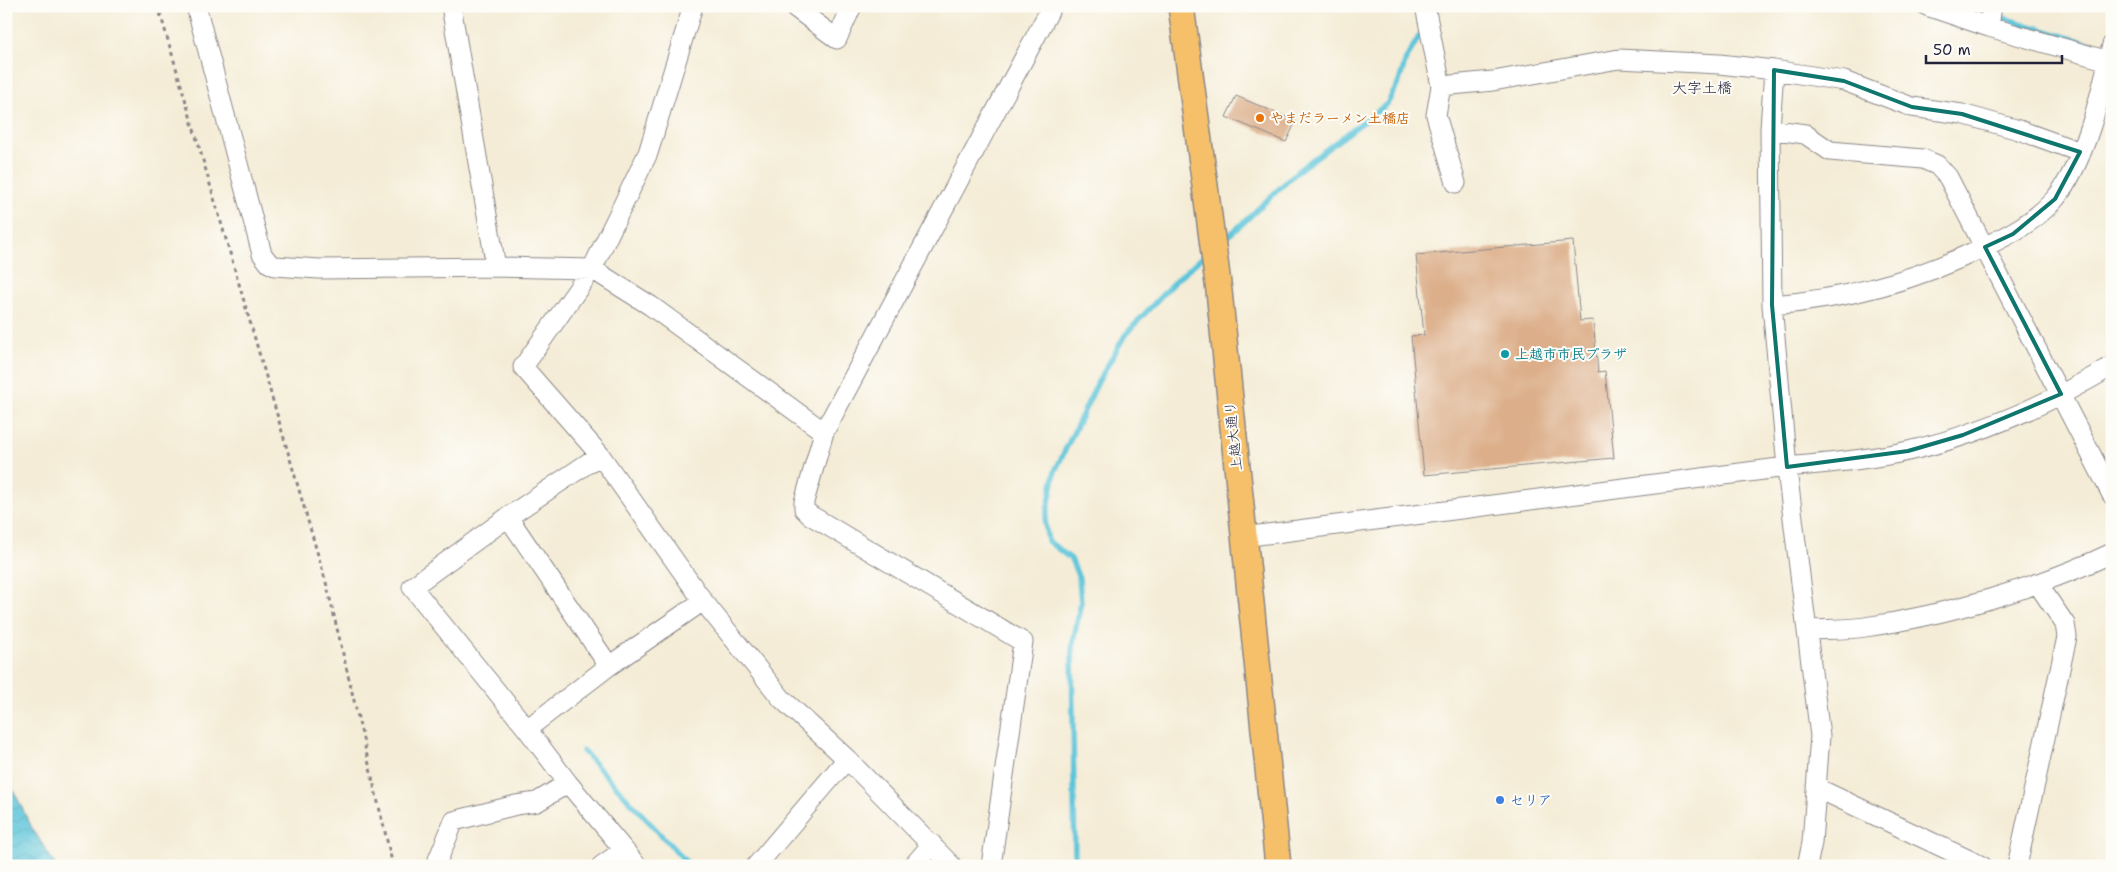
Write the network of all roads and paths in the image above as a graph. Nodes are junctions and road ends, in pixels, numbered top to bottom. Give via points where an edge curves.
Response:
1 (158, 6) edge
2 (196, 6) edge
3 (451, 6) edge
4 (693, 6) edge
5 (793, 6) edge
6 (852, 6) edge
7 (1052, 6) edge
8 (1181, 6) edge
9 (1425, 6) edge
10 (1927, 6) edge
11 (1992, 6) edge
12 (1989, 27) junction
13 (2111, 56) edge
14 (1774, 70) junction
15 (1441, 86) junction
16 (1770, 129) junction
17 (2080, 152) junction
18 (1456, 183) dead end
19 (1985, 247) junction
20 (496, 267) junction
21 (592, 269) junction
22 (1772, 305) junction
23 (2112, 366) edge
24 (2061, 394) junction
25 (824, 432) junction
26 (600, 454) junction
27 (1787, 467) junction
28 (2112, 495) edge
29 (508, 517) junction
30 (1243, 537) junction
31 (2112, 553) edge
32 (2037, 583) junction
33 (703, 601) junction
34 (1808, 630) junction
35 (609, 666) junction
36 (527, 729) junction
37 (848, 759) junction
38 (568, 783) junction
39 (1817, 788) junction
40 (932, 844) junction
41 (624, 850) junction
42 (393, 866) edge
43 (438, 866) edge
44 (601, 866) edge
45 (637, 866) edge
46 (756, 866) edge
47 (913, 866) edge
48 (952, 866) edge
49 (991, 866) edge
50 (1278, 866) edge
51 (1807, 866) edge
52 (1982, 866) edge
53 (2017, 866) edge

1 - 42 path via 327,586
2 - 20 street via 262,254 269,263 319,269
3 - 20 street
4 - 21 street via 648,153
5 - 6 street via 837,39
7 - 25 street
8 - 30 main road, 上越大通り via 1219,291
9 - 15 street
10 - 12 street
11 - 12 street
12 - 13 street
13 - 17 street
14 - 15 street via 1619,58 1492,81
14 - 16 street
14 - 17 street via 1844,81 1912,107 1962,114
15 - 18 street via 1436,115
16 - 19 street via 1805,134 1830,151 1923,159 1937,165 1948,178
16 - 22 street
17 - 19 street via 2055,199 2013,234
19 - 22 street via 1899,282 1838,297
19 - 24 street
20 - 21 street
21 - 25 street via 651,306
21 - 26 street via 523,367
22 - 27 street
23 - 24 street
24 - 27 street via 1963,435 1908,451
24 - 28 street
25 - 49 street via 804,509 1023,642
26 - 29 street
26 - 33 street
27 - 30 street
27 - 34 street
29 - 35 street
29 - 36 street via 412,587
30 - 50 main road, 上越大通り
31 - 32 street
32 - 34 street via 1917,617 1864,628
32 - 53 street via 2065,624 2067,637
33 - 35 street
33 - 37 street via 782,699
34 - 39 street via 1820,736
35 - 36 street
36 - 38 street
37 - 40 street
37 - 46 street
38 - 41 street
38 - 43 street via 537,802 516,804 454,821
39 - 51 street
39 - 52 street
40 - 47 street
40 - 48 street
41 - 44 street
41 - 45 street

